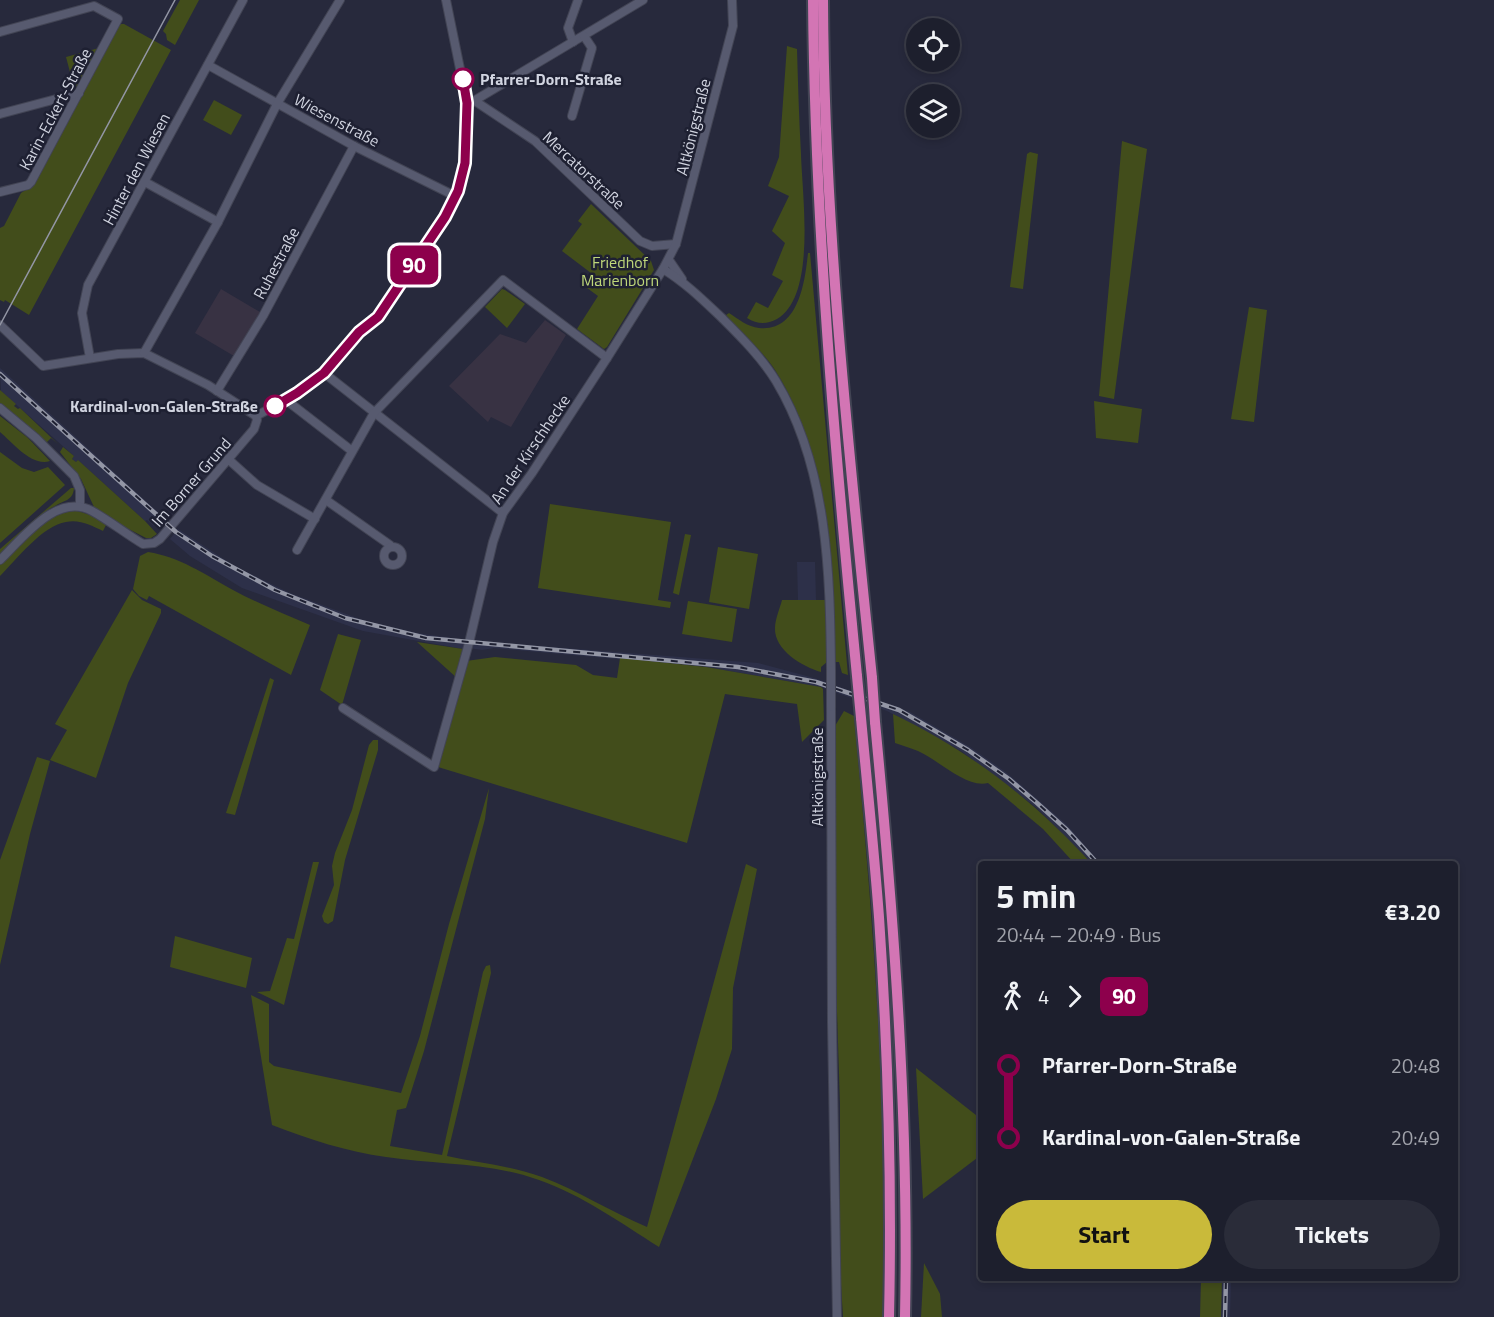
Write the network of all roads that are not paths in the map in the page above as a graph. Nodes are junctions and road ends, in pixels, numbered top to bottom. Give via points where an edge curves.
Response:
1 (243, 0) edge
2 (340, 0) edge
3 (447, 0) edge
4 (578, 0) edge
5 (643, 0) edge
6 (732, 0) edge
7 (813, 0) edge
8 (823, 0) edge
9 (0, 32) edge
10 (584, 36) junction
11 (573, 42) junction
12 (208, 65) junction
13 (79, 93) junction
14 (471, 102) junction
15 (277, 104) junction
16 (0, 114) edge
17 (572, 116) dead end
18 (354, 146) junction
19 (145, 182) junction
20 (0, 192) edge
21 (455, 196) junction
22 (218, 222) junction
23 (676, 244) junction
24 (669, 260) junction
25 (663, 269) junction
26 (684, 283) junction
27 (0, 325) edge
28 (144, 353) junction
29 (90, 358) junction
30 (607, 358) junction
31 (324, 373) junction
32 (217, 391) junction
33 (286, 400) junction
34 (0, 408) edge
35 (374, 413) junction
36 (256, 416) junction
37 (352, 451) junction
38 (228, 459) junction
39 (326, 500) junction
40 (80, 506) junction
41 (503, 513) junction
42 (315, 519) junction
43 (391, 547) dead end
44 (297, 550) dead end
45 (0, 560) edge
46 (343, 708) dead end
47 (837, 1317) edge
48 (889, 1317) edge
49 (905, 1317) edge

1 - 12 street, Hinter den Wiesen
2 - 15 street
3 - 14 street
4 - 11 street via 568,28
5 - 10 street
6 - 23 street, Altkönigstraße via 733,26
7 - 48 highway, bridge via 827,324 879,916 889,1110
8 - 49 highway, bridge via 832,264 841,382 893,917 904,1109
9 - 13 street, Karin-Eckert-Straße via 94,6 118,19
10 - 11 street
10 - 17 street via 592,48
11 - 14 street
12 - 15 street, Wiesenstraße
12 - 19 street, Hinter den Wiesen
13 - 16 street
13 - 20 street, Karin-Eckert-Straße via 31,182
14 - 21 street via 465,163
14 - 23 street, Mercatorstraße via 535,141 640,241 652,246
15 - 18 street, Wiesenstraße
15 - 22 street
18 - 21 street, Wiesenstraße
18 - 32 street, Ruhestraße via 263,316
19 - 22 street
19 - 29 street, Hinter den Wiesen via 88,285 82,313
21 - 31 street via 381,313
22 - 28 street
23 - 24 street, Altkönigstraße
24 - 25 street, Altkönigstraße
24 - 26 street, Altkönigstraße
25 - 26 street, Altkönigstraße
25 - 30 street, An der Kirschhecke
26 - 47 street, Altkönigstraße, bridge via 757,354 776,381 796,420 816,486 826,543 830,586
27 - 29 street via 43,366
28 - 29 street
28 - 32 street
30 - 35 street via 503,280
30 - 41 street, An der Kirschhecke
31 - 33 street
31 - 35 street
32 - 36 street
33 - 36 street
33 - 37 street
34 - 40 street via 74,476 80,490
35 - 37 street
35 - 41 street
36 - 38 street, Im Borner Grund via 254,429
37 - 39 street
38 - 40 street, Im Borner Grund via 154,543 143,544
38 - 42 street via 257,485
39 - 42 street
39 - 43 street
40 - 45 street via 54,511
41 - 46 street, An der Kirschhecke via 434,767
42 - 44 street

